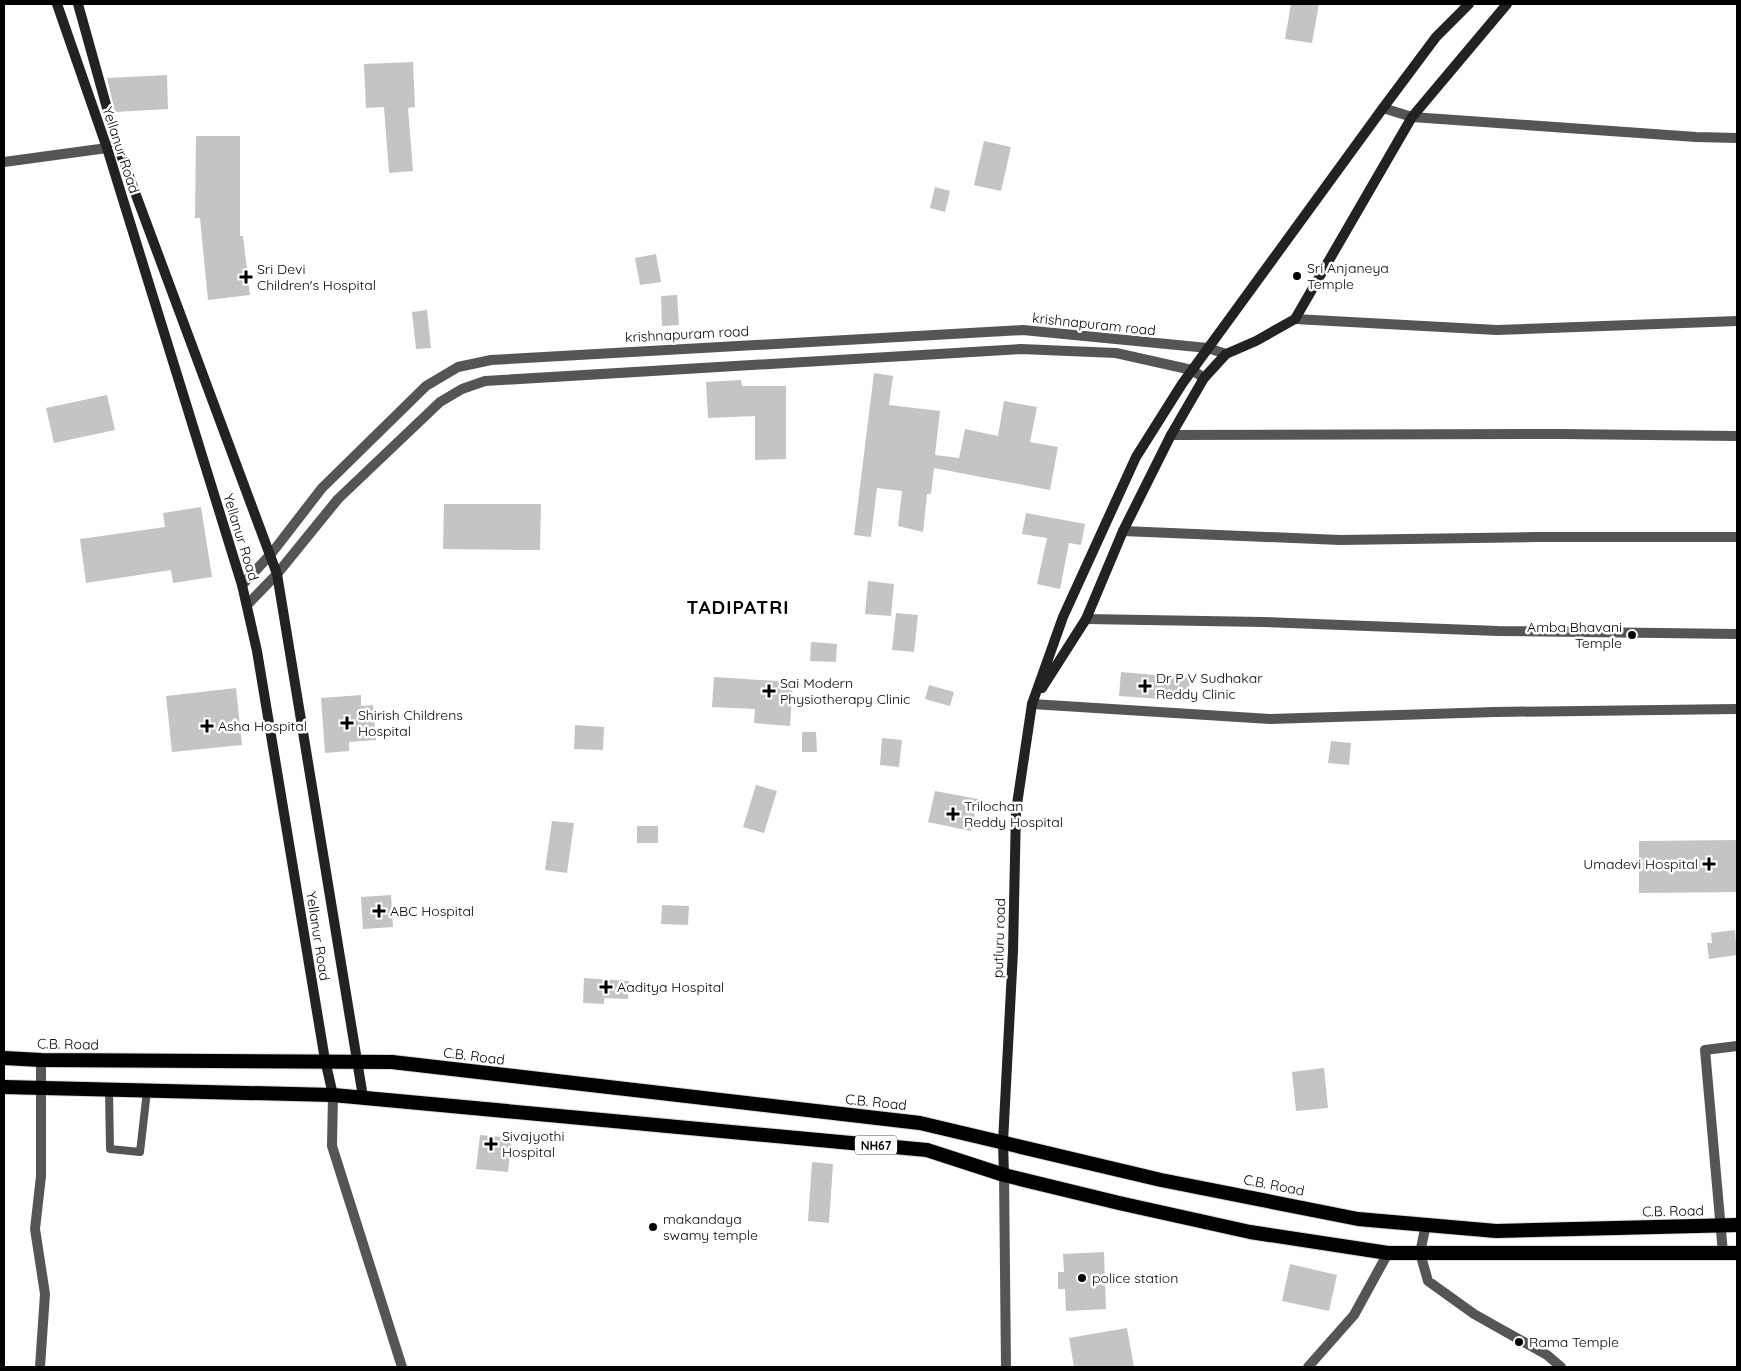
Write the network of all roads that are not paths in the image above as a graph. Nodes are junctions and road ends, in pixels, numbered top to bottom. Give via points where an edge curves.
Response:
1 (57, 4) edge
2 (78, 4) edge
3 (1469, 4) edge
4 (1507, 4) edge
5 (1383, 108) junction
6 (1412, 117) junction
7 (1737, 138) edge
8 (107, 148) junction
9 (4, 162) edge
10 (1295, 319) junction
11 (1737, 321) edge
12 (1208, 348) junction
13 (1226, 354) junction
14 (1192, 370) junction
15 (1204, 378) junction
16 (1171, 435) junction
17 (1737, 436) edge
18 (1123, 531) junction
19 (1737, 537) edge
20 (271, 554) junction
21 (277, 574) junction
22 (242, 585) junction
23 (247, 605) junction
24 (1086, 619) junction
25 (1737, 634) edge
26 (1032, 704) junction
27 (1737, 709) edge
28 (1737, 1046) edge
29 (4, 1058) edge
30 (41, 1060) junction
31 (325, 1060) junction
32 (358, 1061) junction
33 (4, 1087) edge
34 (41, 1089) junction
35 (109, 1090) junction
36 (147, 1091) junction
37 (333, 1095) junction
38 (363, 1097) junction
39 (1003, 1142) junction
40 (1004, 1175) junction
41 (1426, 1224) junction
42 (1737, 1225) edge
43 (1720, 1226) junction
44 (1388, 1253) junction
45 (1420, 1253) junction
46 (1723, 1253) junction
47 (1737, 1253) edge
48 (40, 1367) edge
49 (402, 1367) edge
50 (1006, 1367) edge
51 (1308, 1367) edge
52 (1561, 1367) edge

1 - 8 main road, Yellanur Road
2 - 20 main road via 117,144
3 - 5 main road via 1436,37
4 - 6 main road
5 - 6 street
5 - 12 main road
6 - 7 street via 1696,138
6 - 10 main road
8 - 9 street
8 - 22 main road, Yellanur Road
10 - 11 street via 1497,330
10 - 13 main road
12 - 13 street, krishnapuram road
12 - 14 main road
12 - 20 street, krishnapuram road via 1023,330 491,360 458,367 426,386 322,488
13 - 15 main road
14 - 15 street, krishnapuram road
14 - 21 street, krishnapuram road via 1116,353 1021,348 485,381 440,402 338,499
14 - 26 main road via 1136,457 1062,617
15 - 16 main road
16 - 17 street
16 - 18 main road
18 - 19 street via 1340,540
18 - 24 main road
20 - 21 main road
20 - 22 street, krishnapuram road
21 - 23 street, krishnapuram road
21 - 32 main road
22 - 23 main road, Yellanur Road
23 - 31 main road, Yellanur Road
24 - 25 street via 1498,631
24 - 26 main road
26 - 27 street via 1270,719
26 - 39 main road, putluru road via 1016,811
28 - 43 street via 1705,1050
29 - 30 highway, C.B. Road / NH67
30 - 31 highway, C.B. Road / NH67
30 - 34 street
31 - 32 highway, C.B. Road / NH67
31 - 37 main road, Yellanur Road
32 - 38 main road
32 - 39 highway, C.B. Road / NH67 via 392,1062 920,1123
33 - 34 highway, NH67
34 - 35 highway, NH67
34 - 48 street via 40,1176 35,1229 45,1294
35 - 36 highway, NH67
35 - 36 lane via 110,1149 140,1152
36 - 37 highway, NH67
37 - 38 highway, NH67
37 - 49 street via 332,1146
38 - 40 highway, NH67 via 927,1150
39 - 40 main road, putluru road
39 - 41 highway, C.B. Road / NH67 via 1161,1180 1358,1219
40 - 44 highway, NH67 via 1250,1232
40 - 50 street
41 - 43 highway, C.B. Road / NH67 via 1496,1231
41 - 45 street
42 - 43 highway, C.B. Road / NH67
43 - 46 street
44 - 45 highway, NH67
44 - 51 street via 1354,1315
45 - 46 highway, NH67
45 - 52 street via 1428,1281 1474,1314 1547,1355
46 - 47 highway, NH67

